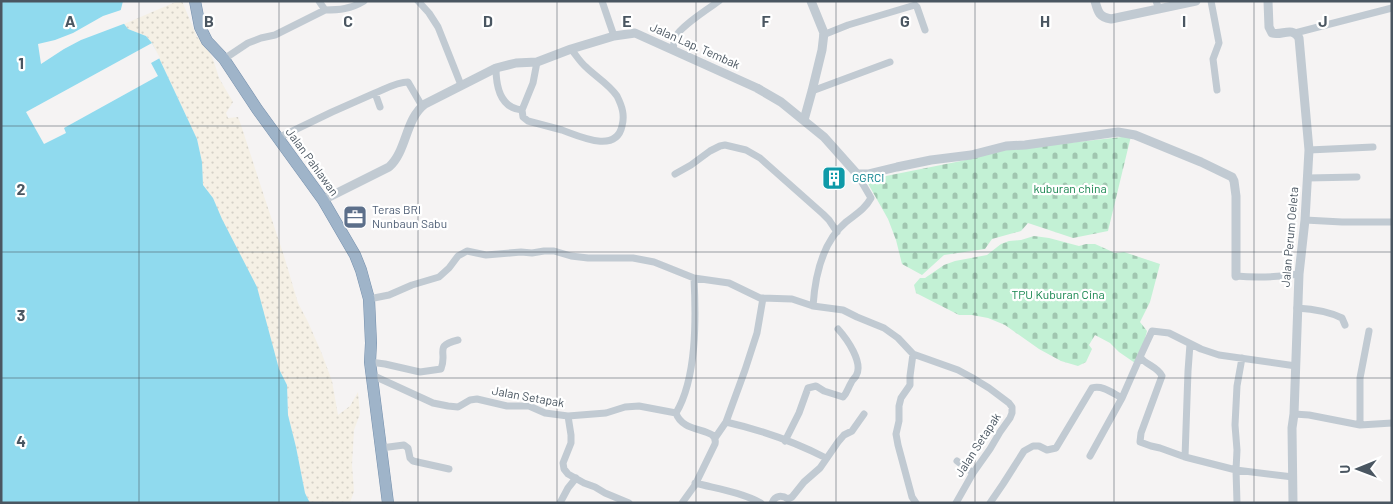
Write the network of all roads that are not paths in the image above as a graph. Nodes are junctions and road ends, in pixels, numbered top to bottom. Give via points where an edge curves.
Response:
1 (195, 1) edge
2 (319, 1) edge
3 (364, 1) edge
4 (418, 1) edge
5 (602, 1) edge
6 (719, 1) edge
7 (811, 1) edge
8 (1095, 1) edge
9 (1196, 1) edge
10 (1210, 1) edge
11 (1268, 1) edge
12 (1158, 5) edge
13 (1392, 8) edge
14 (325, 10) junction
15 (925, 30) dead end
16 (1295, 32) junction
17 (823, 35) junction
18 (614, 36) junction
19 (571, 49) junction
20 (673, 50) junction
21 (224, 59) junction
22 (537, 62) junction
23 (890, 62) dead end
24 (496, 68) junction
25 (461, 86) junction
26 (1217, 90) dead end
27 (812, 91) junction
28 (375, 93) junction
29 (422, 106) junction
30 (380, 107) dead end
31 (522, 110) junction
32 (804, 120) junction
33 (278, 138) junction
34 (1373, 147) dead end
35 (1309, 150) junction
36 (675, 174) dead end
37 (856, 174) junction
38 (1357, 177) dead end
39 (1307, 178) junction
40 (323, 200) junction
41 (1305, 220) junction
42 (1392, 222) edge
43 (837, 232) junction
44 (1299, 274) junction
45 (1236, 276) joint
46 (694, 278) junction
47 (763, 298) junction
48 (369, 299) junction
49 (814, 306) junction
50 (1297, 308) junction
51 (1345, 325) dead end
52 (838, 329) dead end
53 (1369, 331) dead end
54 (458, 340) dead end
55 (1190, 344) junction
56 (913, 354) junction
57 (1140, 357) junction
58 (1242, 358) junction
59 (370, 362) junction
60 (1296, 366) junction
61 (372, 375) junction
62 (1122, 398) junction
63 (676, 413) junction
64 (864, 414) dead end
65 (1294, 414) junction
66 (568, 416) junction
67 (726, 422) junction
68 (1392, 423) edge
69 (1360, 424) junction
70 (716, 438) junction
71 (785, 441) junction
72 (381, 448) junction
73 (1090, 456) dead end
74 (1184, 457) junction
75 (826, 458) junction
76 (957, 461) dead end
77 (450, 469) dead end
78 (1236, 470) junction
79 (973, 474) junction
80 (1293, 477) junction
81 (576, 478) junction
82 (696, 483) junction
83 (388, 503) edge
84 (560, 503) edge
85 (629, 503) edge
86 (682, 503) edge
87 (761, 503) edge
88 (772, 503) edge
89 (916, 503) edge
90 (956, 503) edge
91 (990, 503) edge
92 (1237, 503) edge
93 (1293, 503) edge

1 - 21 highway, Jalan Pahlawan via 207,41
2 - 14 street
3 - 14 street via 344,10
4 - 25 street via 438,27
5 - 18 street
6 - 20 street via 675,36
7 - 17 street
8 - 12 street via 1100,15 1111,19
9 - 12 street
10 - 26 street via 1219,43 1213,59
11 - 16 street via 1272,33
13 - 16 street
14 - 21 street via 275,35 248,43
15 - 17 street via 915,5
16 - 35 street, Jalan Perum Oeleta via 1300,43
17 - 27 street
18 - 19 street, Jalan Lap. Tembak
18 - 20 street, Jalan Lap. Tembak via 635,33
19 - 22 street, Jalan Lap. Tembak
19 - 31 street via 611,89 620,103 623,122 618,136 595,141 528,121
20 - 32 street, Jalan Lap. Tembak via 757,88
21 - 33 highway, Jalan Pahlawan
22 - 24 street, Jalan Lap. Tembak
22 - 31 street
23 - 27 street
24 - 25 street, Jalan Lap. Tembak
24 - 31 street via 502,98 514,110
25 - 29 street, Jalan Lap. Tembak
27 - 32 street
28 - 29 street via 408,82
28 - 30 street
28 - 33 street
29 - 40 street via 389,167
32 - 37 street, Jalan Lap. Tembak via 824,137
33 - 40 highway, Jalan Pahlawan
34 - 35 street
35 - 39 street, Jalan Perum Oeleta
36 - 43 street via 720,146 746,150 780,175 823,214
37 - 43 street via 871,198
37 - 45 street via 1006,146 1118,132 1135,135 1232,177 1236,196
38 - 39 street
39 - 41 street, Jalan Perum Oeleta
40 - 48 highway, Jalan Pahlawan via 355,255
41 - 42 street
41 - 44 street, Jalan Perum Oeleta
43 - 49 street via 826,247 819,266
44 - 45 street via 1253,278
44 - 50 street, Jalan Perum Oeleta
46 - 47 street, Jalan Setapak via 729,284
46 - 48 street, Jalan Setapak via 654,262 633,258 588,258 554,251 486,255 467,251 439,277
46 - 63 street via 694,338 690,370 685,394
47 - 49 street, Jalan Setapak via 792,299
47 - 67 street via 757,333
48 - 59 highway, Jalan Pahlawan
49 - 56 street, Jalan Setapak via 843,310 884,328
50 - 51 street via 1334,314 1342,318
50 - 60 street, Jalan Perum Oeleta
52 - 71 street via 856,357 856,376 843,397 816,386 808,388
53 - 69 street via 1360,378
54 - 59 street via 444,345 441,369 420,372
55 - 57 street via 1169,333 1152,331
55 - 58 street via 1219,356
55 - 74 street
56 - 79 street, Jalan Setapak via 958,370 989,388 1012,407 1010,418
56 - 89 street via 910,385 899,406 896,434
57 - 62 street
57 - 74 street via 1162,376 1140,442
58 - 60 street
58 - 78 street via 1237,393
59 - 61 highway, Jalan Pahlawan
60 - 65 street, Jalan Perum Oeleta
61 - 66 street, Jalan Setapak via 440,405 458,407 476,399 508,406 529,406 545,413
61 - 72 highway, Jalan Pahlawan
62 - 73 street
62 - 91 street via 1103,387 1092,388 1056,448 1047,450 1033,446 1024,451
63 - 66 street, Jalan Setapak via 639,406
63 - 70 street, Jalan Setapak via 682,423
64 - 75 street
65 - 69 street
65 - 80 street, Jalan Perum Oeleta
66 - 81 street, Jalan Setapak via 571,443 563,463 568,474
67 - 70 street
67 - 71 street
68 - 69 street
70 - 82 street
71 - 75 street
72 - 77 street via 404,445 413,461
72 - 83 highway, Jalan Pahlawan
74 - 78 street
75 - 88 street via 792,497 778,496
76 - 79 street
78 - 80 street
78 - 92 street
79 - 90 street, Jalan Setapak
80 - 93 street, Jalan Perum Oeleta
81 - 84 street
81 - 85 street
82 - 86 street
82 - 87 street via 742,494

